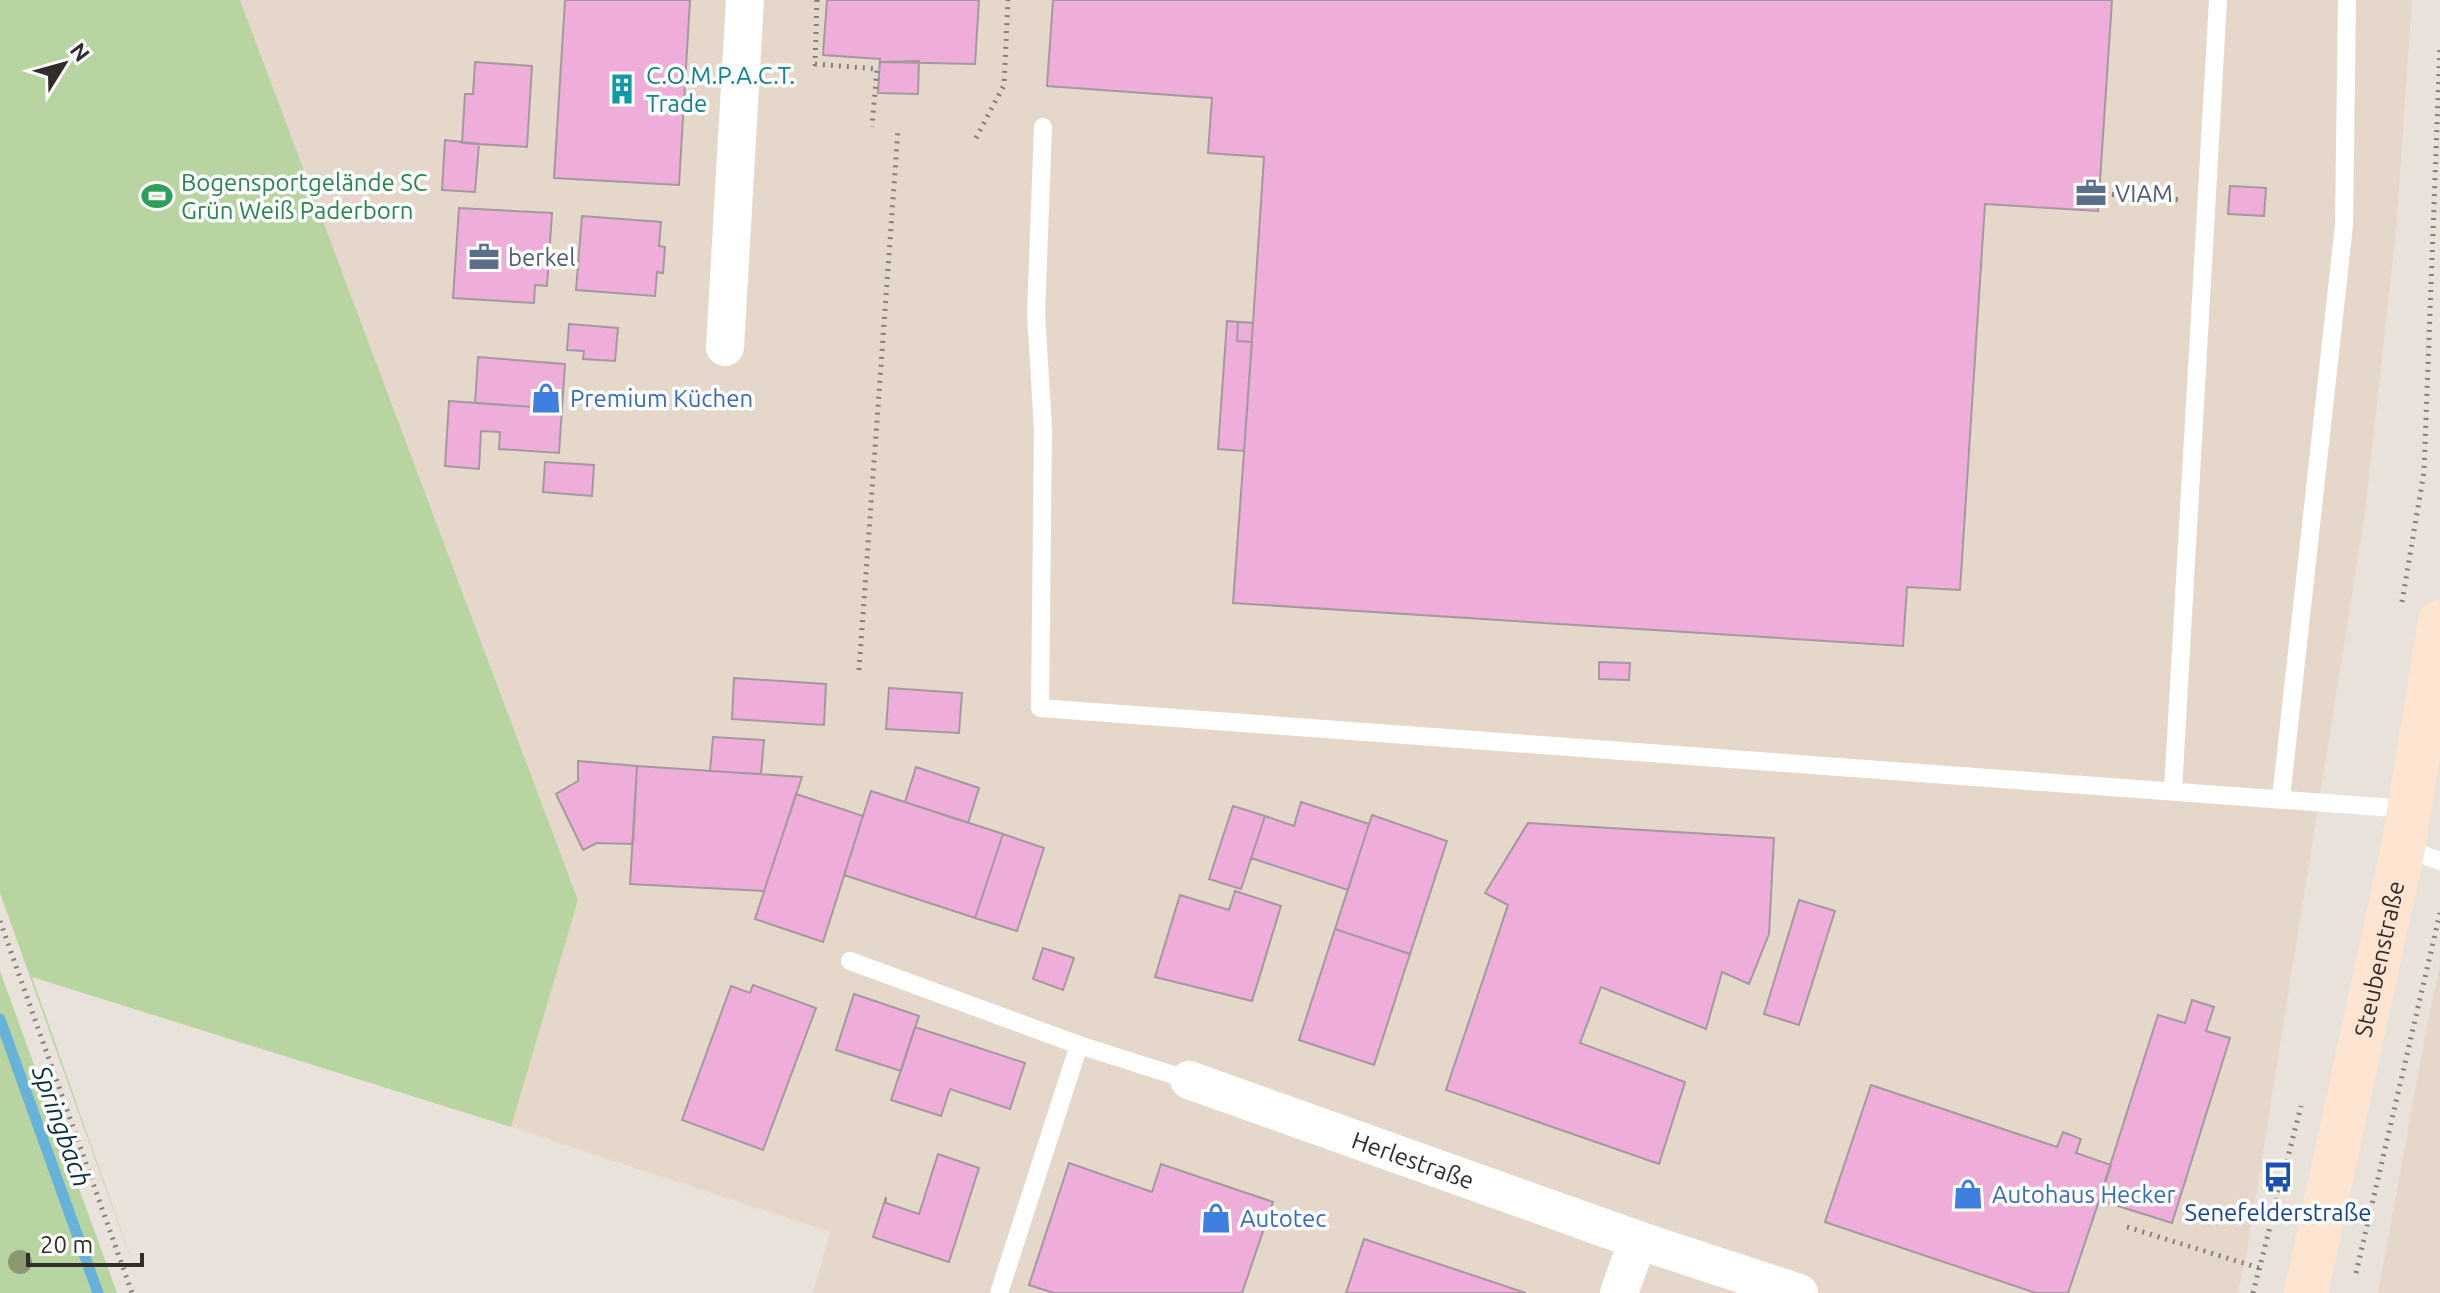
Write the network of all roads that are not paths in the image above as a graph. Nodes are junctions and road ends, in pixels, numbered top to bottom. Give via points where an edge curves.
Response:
1 (745, 0) edge
2 (2218, 0) edge
3 (2347, 0) edge
4 (1043, 127) dead end
5 (725, 347) dead end
6 (2420, 615) edge
7 (2173, 790) junction
8 (2281, 798) junction
9 (2417, 839) edge
10 (850, 961) dead end
11 (1079, 1045) junction
12 (1189, 1080) joint
13 (1638, 1240) junction
14 (999, 1293) edge
15 (1619, 1293) edge
16 (1799, 1293) edge
17 (2306, 1293) edge

1 - 5 street
2 - 7 lane
3 - 8 lane via 2344,225
4 - 7 lane via 1036,314 1043,429 1040,708
6 - 9 street, Steubenstraße
7 - 8 lane
8 - 9 lane
9 - 17 street, Steubenstraße
10 - 11 lane
11 - 12 lane
11 - 14 lane
12 - 13 street, Herlestraße
13 - 15 street
13 - 16 street, Herlestraße

